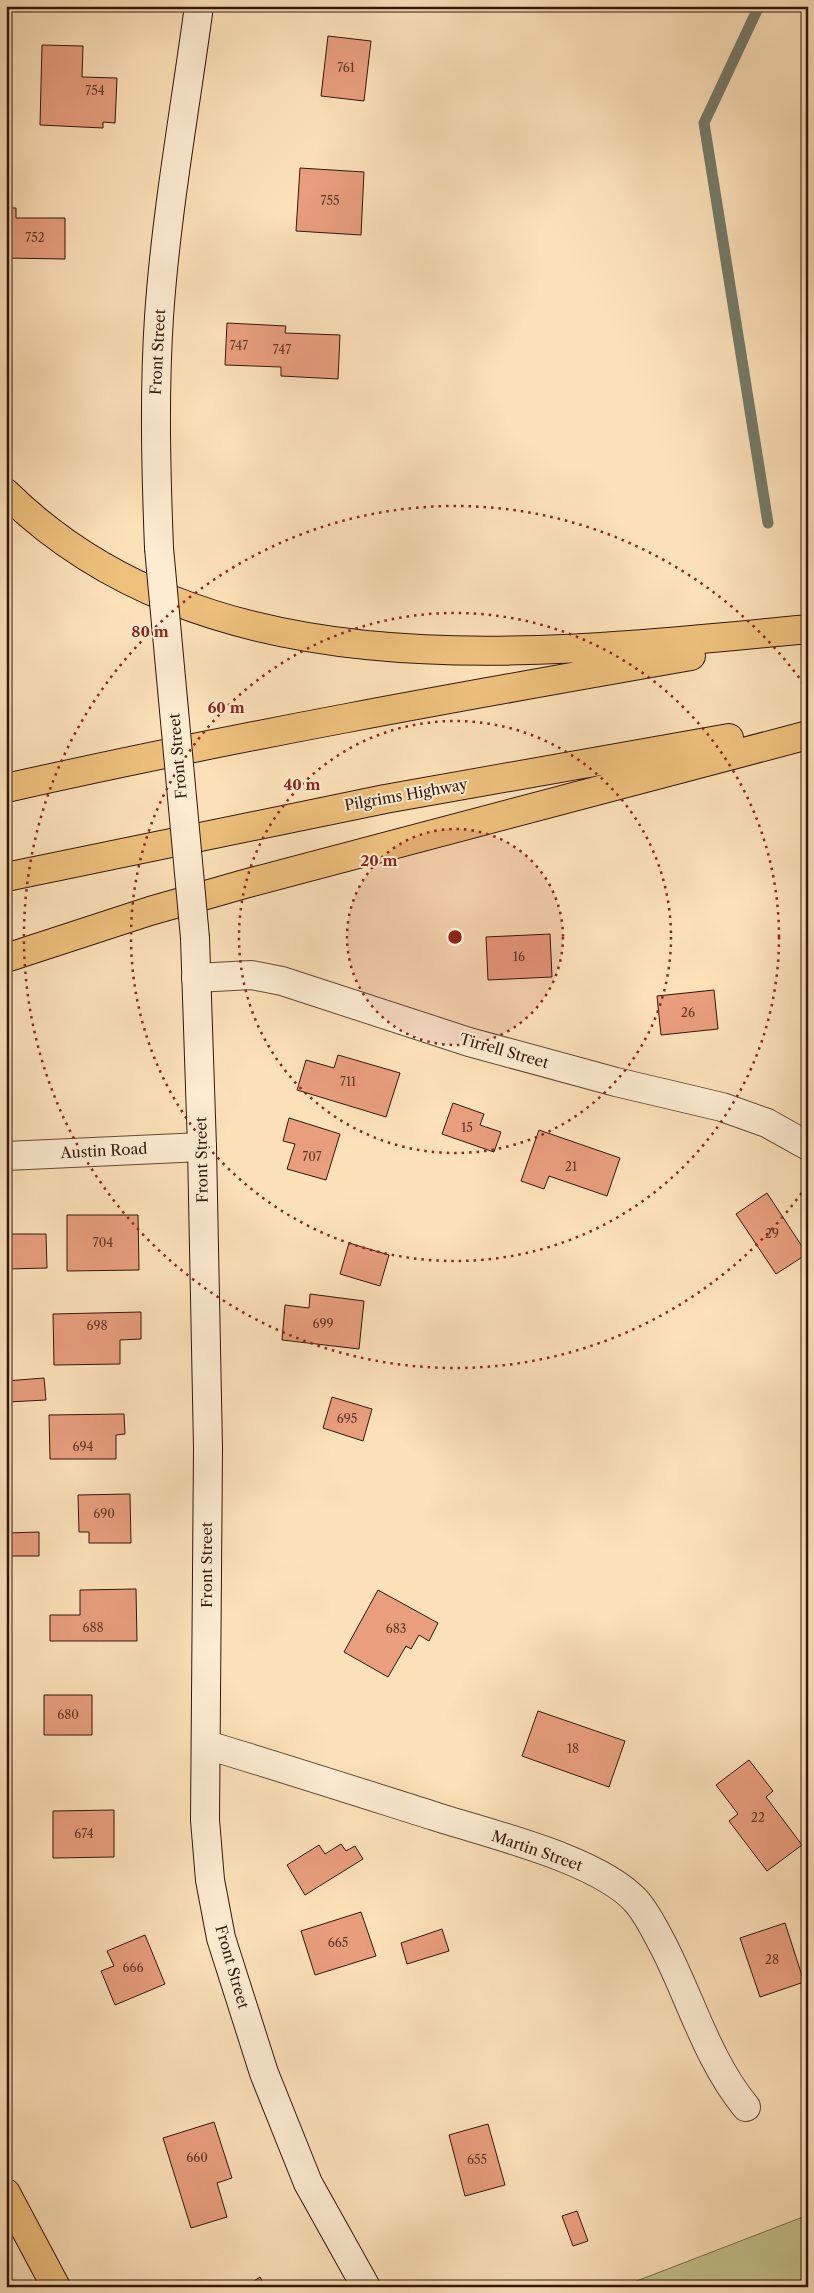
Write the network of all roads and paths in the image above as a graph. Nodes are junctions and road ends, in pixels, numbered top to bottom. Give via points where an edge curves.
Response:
1 (198, 6) edge
2 (6, 493) edge
3 (808, 629) edge
4 (808, 635) edge
5 (808, 724) edge
6 (808, 735) edge
7 (6, 788) edge
8 (6, 877) edge
9 (6, 958) edge
10 (196, 978) junction
11 (808, 1146) edge
12 (202, 1147) junction
13 (6, 1156) edge
14 (207, 1744) junction
15 (746, 2108) dead end
16 (6, 2193) edge
17 (56, 2287) edge
18 (366, 2287) edge

1 - 10 street, Front Street, bridge via 164,263 155,414 159,548
2 - 3 highway via 65,543 125,579 218,616 308,638 406,648 498,650 638,644
4 - 7 highway via 366,713
5 - 8 highway, Pilgrims Highway via 385,798
6 - 9 highway via 248,883
10 - 11 street, Tirrell Street via 251,975 282,981 469,1042 722,1107 767,1123
10 - 12 street, Front Street
12 - 13 street, Austin Road
12 - 14 street, Front Street via 208,1430
14 - 15 street, Martin Street via 541,1850 596,1871 636,1902 652,1924 720,2070
14 - 18 street, Front Street via 205,1820 210,1880 221,1938 264,2073 308,2183
16 - 17 highway

